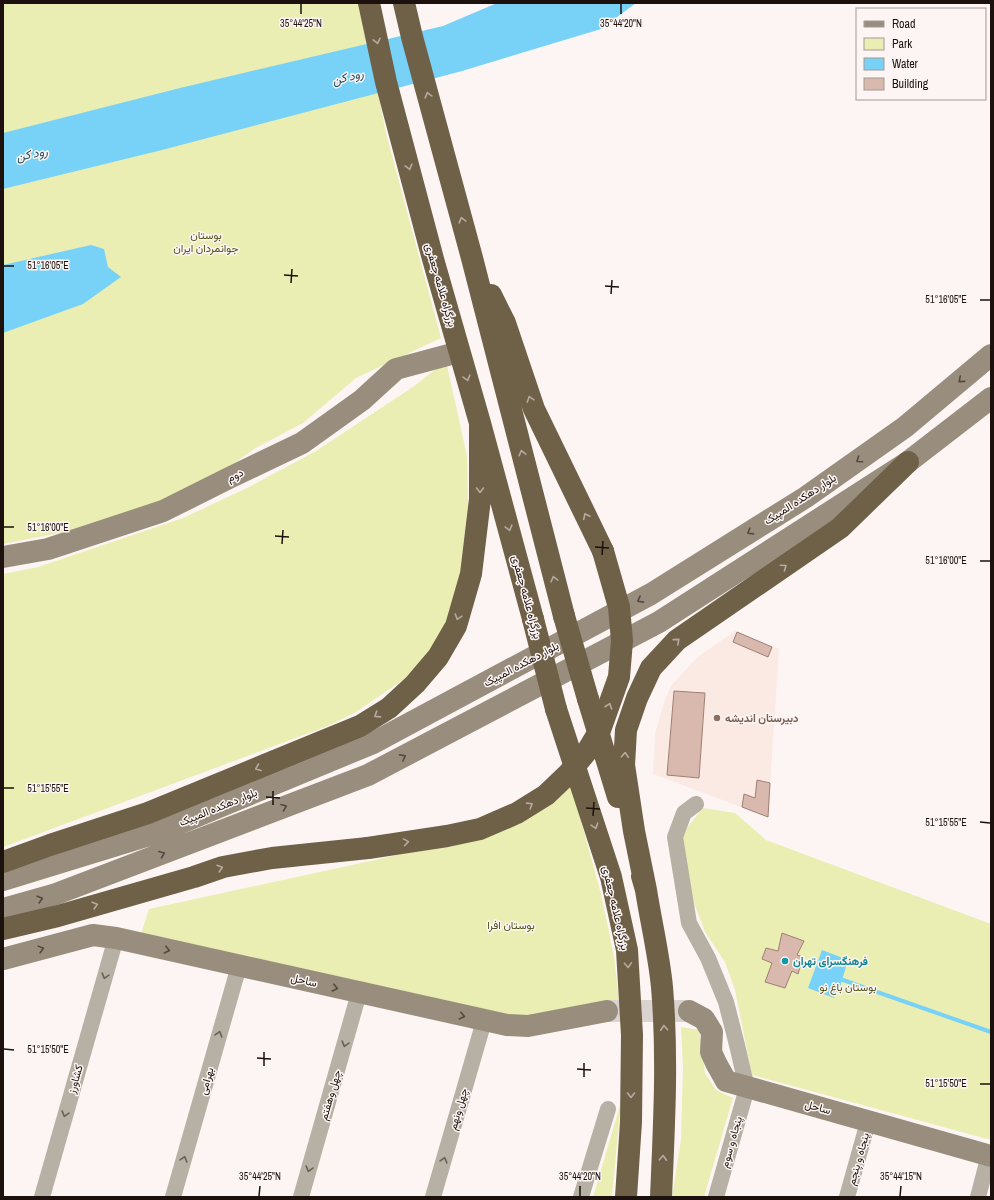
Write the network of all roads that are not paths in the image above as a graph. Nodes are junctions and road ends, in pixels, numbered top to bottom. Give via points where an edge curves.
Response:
1 (369, 3) edge
2 (404, 3) edge
3 (472, 258) junction
4 (448, 355) dead end
5 (991, 355) edge
6 (991, 398) edge
7 (480, 423) junction
8 (908, 462) junction
9 (3, 557) edge
10 (696, 804) dead end
11 (3, 862) edge
12 (3, 880) edge
13 (646, 890) junction
14 (3, 909) edge
15 (3, 928) edge
16 (116, 938) junction
17 (3, 959) edge
18 (239, 966) junction
19 (359, 993) junction
20 (607, 1011) tunnel mouth
21 (689, 1012) tunnel mouth
22 (484, 1021) junction
23 (747, 1088) junction
24 (608, 1109) dead end
25 (868, 1122) junction
26 (990, 1155) edge
27 (42, 1197) edge
28 (173, 1197) edge
29 (301, 1197) edge
30 (433, 1197) edge
31 (581, 1197) edge
32 (626, 1197) edge
33 (661, 1197) edge
34 (716, 1197) edge
35 (847, 1197) edge
36 (978, 1197) edge

1 -> 7 highway, بزرگراه علامه جعفری via 386,82
3 -> 2 highway
13 -> 3 highway, bridge via 564,616
15 -> 3 highway, bridge via 58,916 223,867 272,858 368,848 480,829 517,813 546,795 588,750 600,730 619,677 622,641 619,608 603,552 534,409 505,323
4 - 9 main road, دوم via 396,369 362,400 302,444 163,511 48,549
5 -> 12 main road, بلوار دهکده المپیک via 905,427 806,497 651,594 373,743 156,833
6 - 8 main road, بلوار دهکده المپیک
7 -> 11 highway via 480,499 471,574 456,626 438,657 415,684 389,708 360,726 148,813
7 -> 32 highway, بزرگراه علامه جعفری, bridge via 556,709 611,877 627,950 632,1043 631,1122
13 -> 8 highway via 624,765 626,730 651,668 677,640 840,528
14 -> 8 main road, بلوار دهکده المپیک via 56,894 368,775 659,622
10 - 23 street via 684,813 675,837 689,923 708,958 726,1002
33 -> 13 highway via 666,1047 662,986
17 -> 16 main road, ساحل via 92,935
16 -> 18 main road, ساحل
16 -> 27 street, کشاورز
18 -> 19 main road, ساحل
28 -> 18 street, بهرامی
19 -> 22 main road, ساحل
19 -> 29 street, چهل وهفتم
20 - 22 main road, ساحل via 528,1026
21 - 23 main road, ساحل via 704,1020 712,1032 711,1052 726,1081
30 -> 22 street, چهل ونهم
23 - 25 main road, ساحل
23 - 34 street, پنجاه و سوم
24 - 31 street
25 - 26 main road, ساحل
25 - 35 street, پنجاه و پنجم
26 - 36 street

